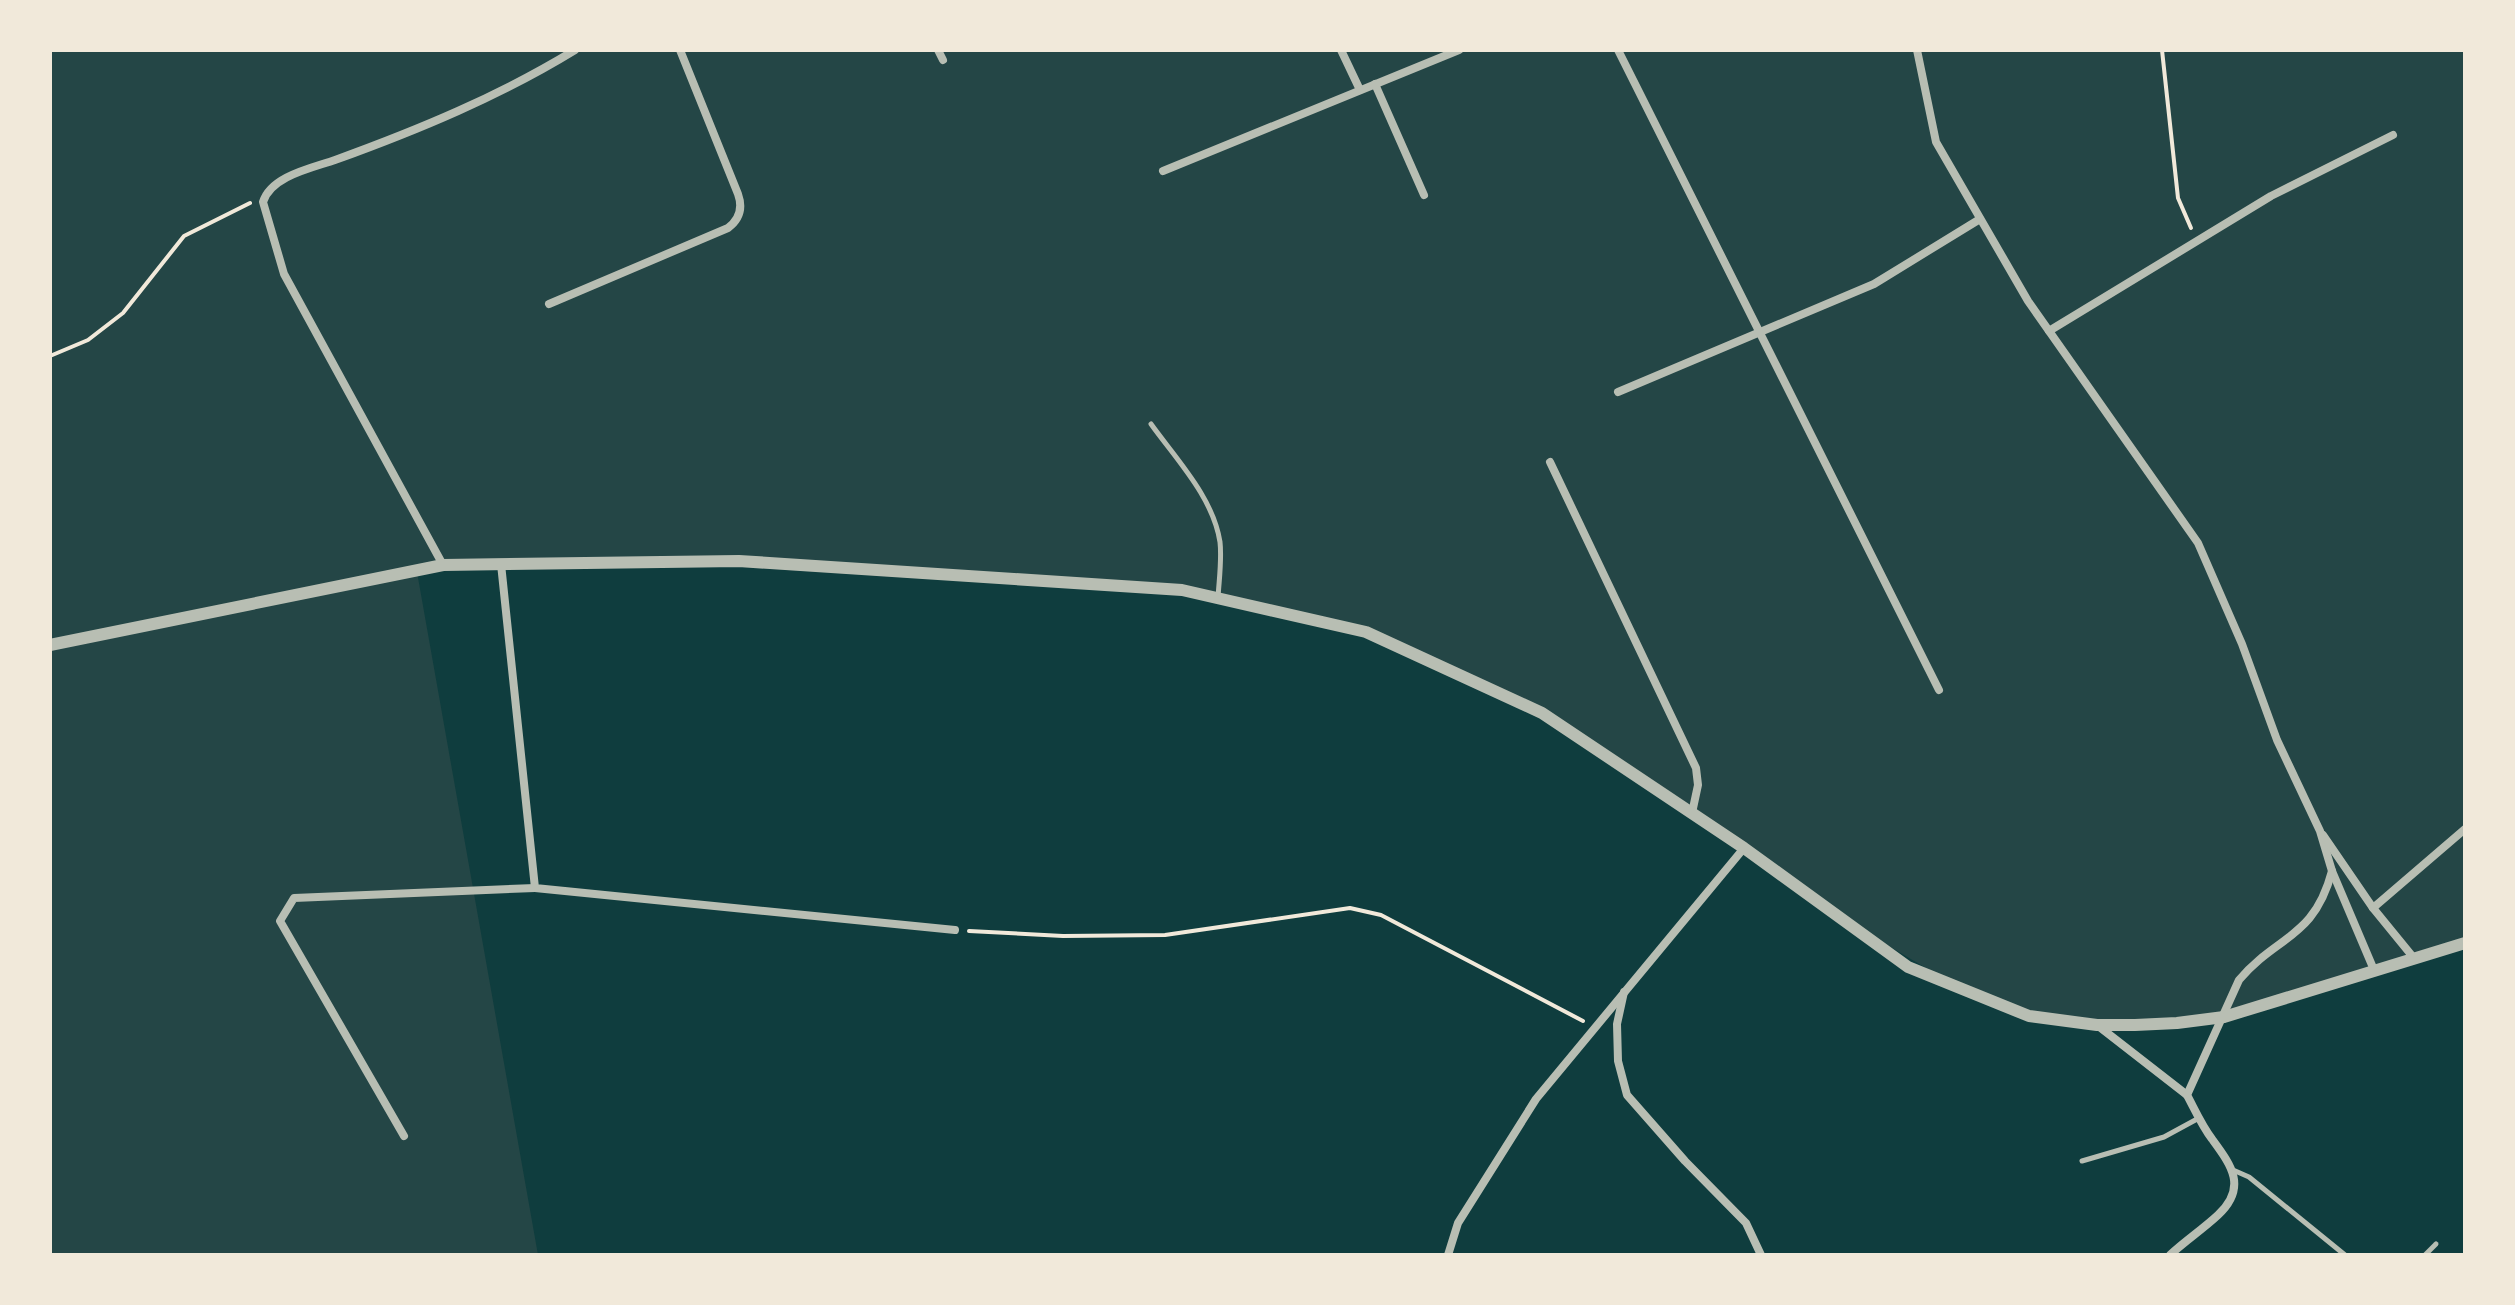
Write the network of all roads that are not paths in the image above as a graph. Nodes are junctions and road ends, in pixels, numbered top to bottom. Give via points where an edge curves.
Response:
1 (575, 50) edge
2 (680, 50) edge
3 (938, 50) edge
4 (1341, 50) edge
5 (1459, 50) edge
6 (1618, 50) edge
7 (1917, 50) edge
8 (943, 60) dead end
9 (1375, 84) junction
10 (1360, 90) junction
11 (2393, 135) dead end
12 (1163, 171) dead end
13 (1424, 195) dead end
14 (1980, 219) junction
15 (549, 304) dead end
16 (2049, 331) junction
17 (1759, 332) junction
18 (1618, 392) dead end
19 (1151, 424) dead end
20 (1550, 462) dead end
21 (501, 564) junction
22 (443, 565) junction
23 (1218, 598) junction
24 (50, 645) edge
25 (1939, 690) dead end
26 (1692, 813) junction
27 (2465, 829) edge
28 (2320, 831) junction
29 (1744, 848) junction
30 (2332, 871) junction
31 (535, 888) junction
32 (2373, 908) junction
33 (955, 930) road end
34 (2465, 943) edge
35 (2413, 957) junction
36 (2374, 970) junction
37 (1625, 990) junction
38 (2224, 1017) junction
39 (2097, 1025) junction
40 (2187, 1095) junction
41 (2199, 1118) junction
42 (404, 1136) dead end
43 (2082, 1161) dead end
44 (2233, 1170) junction
45 (2436, 1244) dead end
46 (1448, 1255) edge
47 (1761, 1255) edge
48 (2170, 1255) edge
49 (2345, 1255) edge
50 (2425, 1255) edge

1 - 22 street via 409,133 295,174 265,196 263,208 284,274
2 - 15 street via 738,194 738,217 728,228
3 - 8 street
4 - 10 street
5 - 9 street
6 - 17 street
7 - 14 street via 1936,142
9 - 10 street
9 - 13 street
10 - 12 street
11 - 16 street via 2271,196
14 - 16 street
14 - 17 street via 1874,284
16 - 28 street via 2198,543 2277,740
17 - 18 street
17 - 25 street
19 - 23 lane via 1202,495 1212,518 1220,544
20 - 26 street via 1696,768
21 - 22 street
21 - 23 street via 739,561 1182,590
21 - 31 street
22 - 24 street
23 - 26 street via 1366,632 1542,713
26 - 29 street
27 - 32 street
28 - 30 street
28 - 32 street
29 - 37 street
29 - 39 street via 1908,967 2029,1016
30 - 36 street
30 - 38 street via 2309,920 2251,966 2230,997
31 - 33 street
31 - 42 street via 294,898 280,921
32 - 35 street
34 - 35 street
35 - 36 street
36 - 38 street
37 - 46 street via 1536,1099 1458,1223
37 - 47 street via 1617,1024 1618,1061 1627,1095 1746,1223
38 - 39 street
38 - 40 street
39 - 40 street
40 - 41 street
41 - 43 lane via 2164,1137
41 - 44 street
44 - 48 street via 2232,1195 2220,1213
44 - 49 lane via 2249,1177
45 - 50 lane

